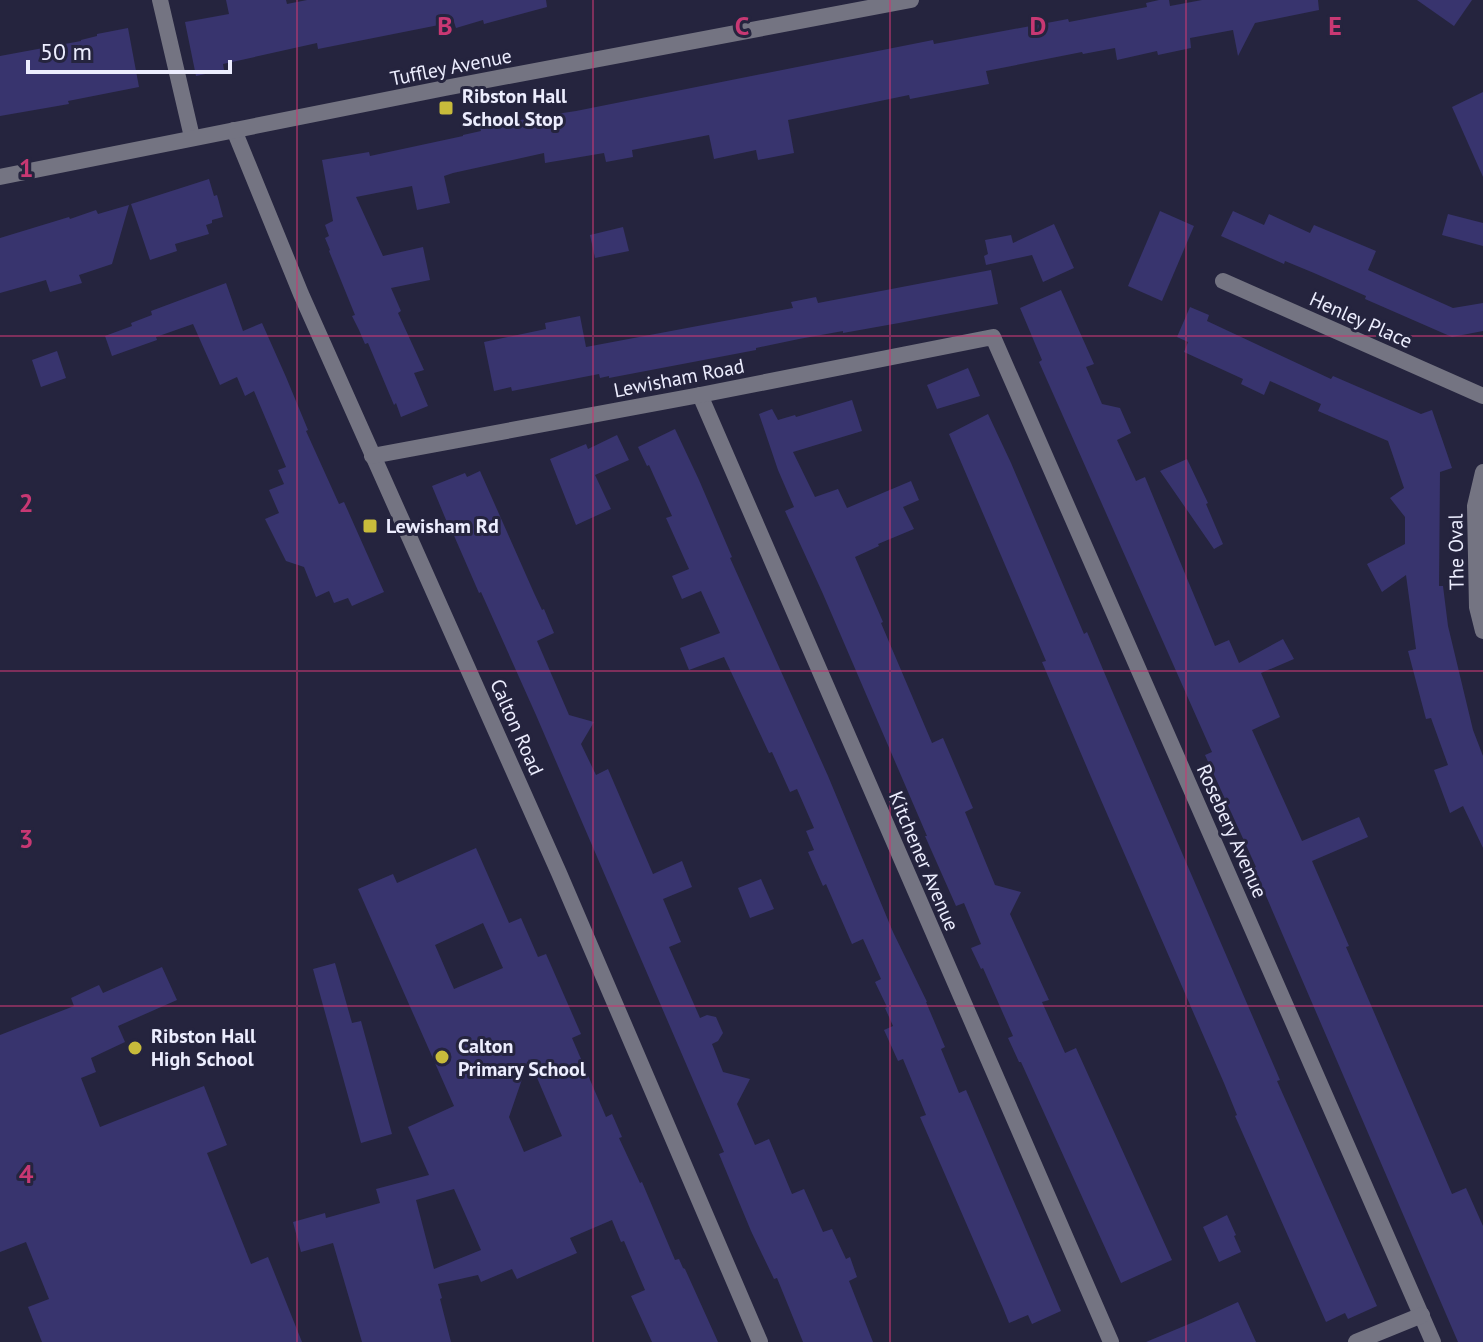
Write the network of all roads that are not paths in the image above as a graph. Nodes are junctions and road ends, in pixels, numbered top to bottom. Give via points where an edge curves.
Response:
1 (160, 0) edge
2 (911, 0) edge
3 (234, 130) junction
4 (192, 137) junction
5 (0, 177) edge
6 (1223, 281) dead end
7 (993, 337) joint
8 (700, 395) junction
9 (1483, 396) edge
10 (372, 456) junction
11 (1483, 472) edge
12 (1483, 631) edge
13 (1422, 1315) junction
14 (760, 1342) edge
15 (1111, 1342) edge
16 (1356, 1342) edge
17 (1433, 1342) edge

1 - 4 street
2 - 3 street, Tuffley Avenue
3 - 4 street, Tuffley Avenue
3 - 10 street, Calton Road
4 - 5 street, Tuffley Avenue
6 - 9 street, Henley Place
7 - 8 street, Lewisham Road
7 - 13 street, Rosebery Avenue
8 - 10 street, Lewisham Road
8 - 15 street, Kitchener Avenue
10 - 14 street, Calton Road via 559,873
11 - 12 street, The Oval via 1475,506 1477,607
13 - 16 street
13 - 17 street, Rosebery Avenue

